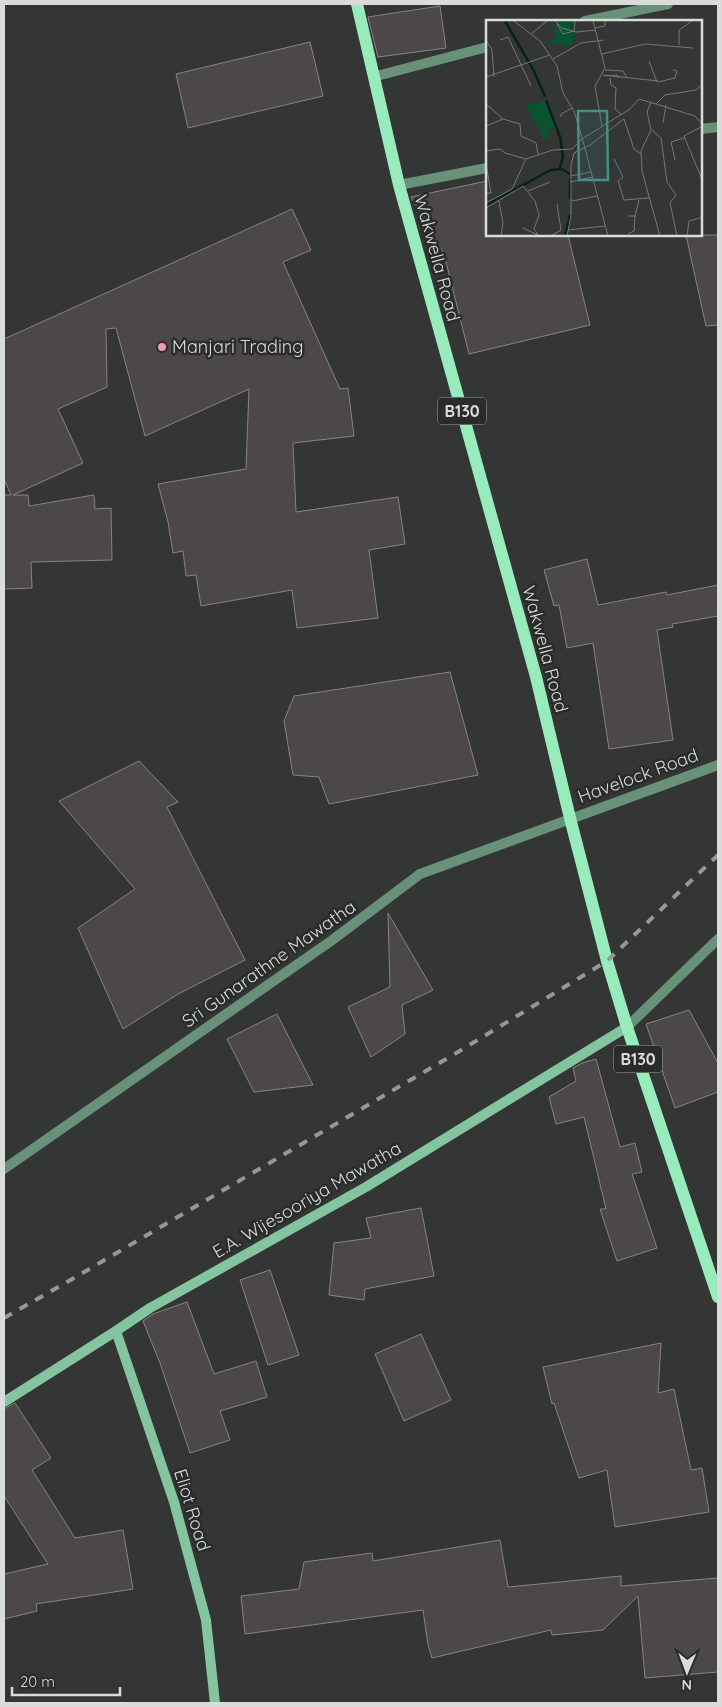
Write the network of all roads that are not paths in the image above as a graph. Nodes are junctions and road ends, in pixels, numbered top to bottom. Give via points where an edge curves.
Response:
1 (357, 4) edge
2 (668, 4) edge
3 (590, 20) edge
4 (486, 47) edge
5 (373, 77) junction
6 (718, 127) edge
7 (702, 129) edge
8 (486, 168) edge
9 (399, 185) junction
10 (718, 765) edge
11 (570, 818) junction
12 (718, 938) edge
13 (626, 1027) junction
14 (4, 1169) edge
15 (718, 1297) edge
16 (116, 1332) junction
17 (4, 1402) edge
18 (215, 1703) edge

1 - 5 main road, Wakwella Road / B130
2 - 3 street
4 - 5 street
5 - 9 main road, Wakwella Road / B130
6 - 7 street
8 - 9 street
9 - 11 main road, Wakwella Road / B130 via 536,677
10 - 11 street, Havelock Road
11 - 13 main road, Wakwella Road / B130
11 - 14 street, Sri Gunarathne Mawatha via 420,874 331,941
12 - 13 street
13 - 15 main road, Wakwella Road / B130
13 - 16 street, E.A. Wijesooriya Mawatha via 366,1187 150,1308
16 - 17 street, E.A. Wijesooriya Mawatha
16 - 18 street, Eliot Road via 174,1502 206,1620

